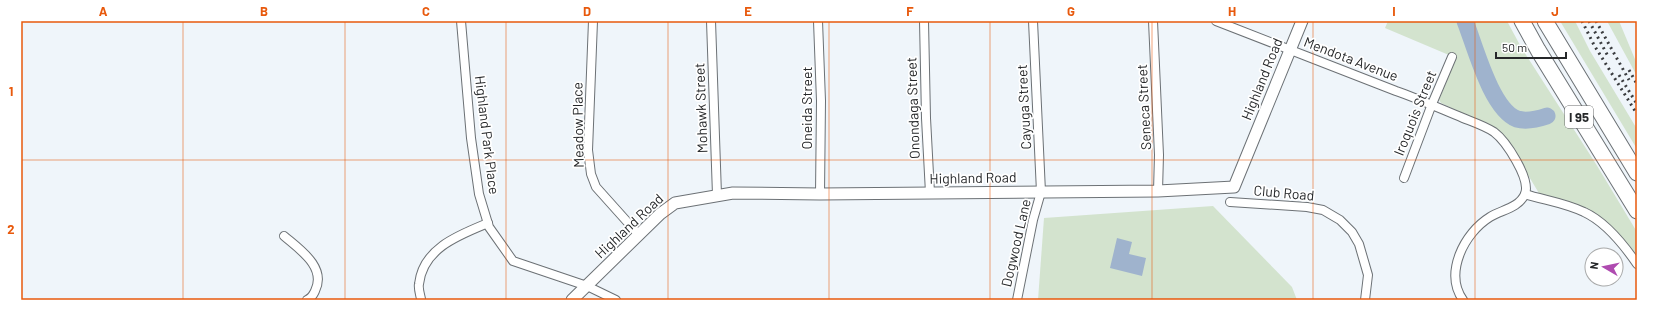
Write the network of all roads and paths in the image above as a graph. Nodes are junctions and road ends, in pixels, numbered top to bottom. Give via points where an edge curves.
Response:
1 (462, 21) edge
2 (593, 21) edge
3 (711, 21) edge
4 (818, 21) edge
5 (924, 21) edge
6 (1033, 21) edge
7 (1153, 21) edge
8 (1216, 21) edge
9 (1302, 21) edge
10 (1522, 21) edge
11 (1545, 21) edge
12 (1291, 50) junction
13 (1452, 57) dead end
14 (1432, 104) junction
15 (1637, 173) edge
16 (1404, 178) dead end
17 (1158, 191) junction
18 (1041, 192) junction
19 (930, 193) junction
20 (820, 194) junction
21 (1525, 194) junction
22 (717, 195) junction
23 (1230, 202) dead end
24 (1637, 211) edge
25 (488, 223) junction
26 (639, 235) junction
27 (284, 236) dead end
28 (1637, 264) edge
29 (587, 286) junction
30 (421, 299) dead end
31 (307, 300) edge
32 (572, 300) edge
33 (616, 300) edge
34 (1017, 300) edge
35 (1365, 300) edge
36 (1463, 300) edge

1 - 25 street, Highland Park Place via 471,138 479,194
2 - 26 street, Meadow Place via 588,150 591,174 596,187
3 - 22 street, Mohawk Street
4 - 20 street, Oneida Street via 821,101
5 - 19 street, Onondaga Street
6 - 18 street, Cayuga Street
7 - 17 street, Seneca Street via 1159,155
8 - 12 street, Mendota Avenue
9 - 12 street, Highland Road
10 - 24 highway, I 95
11 - 15 highway, I 95
12 - 14 street, Mendota Avenue
12 - 17 street, Highland Road via 1234,187
13 - 14 street, Iroquois Street
14 - 16 street, Iroquois Street
14 - 21 street, Mendota Avenue via 1499,136 1522,172 1526,186
17 - 18 street, Highland Road
18 - 19 street, Highland Road
18 - 34 street, Dogwood Lane
19 - 20 street, Highland Road
20 - 22 street, Highland Road
21 - 28 street via 1585,212 1611,233
21 - 36 street via 1515,205 1483,222 1466,242 1455,272 1457,289
22 - 26 street, Highland Road via 674,203
23 - 35 street, Club Road via 1307,207 1323,210 1340,220 1359,244 1368,275
25 - 29 street, Highland Park Place via 513,261
25 - 30 street via 457,236 434,251 424,268 419,284
26 - 29 street, Highland Road
27 - 31 street via 309,257 315,269 317,287
29 - 32 street, Highland Road
29 - 33 street

